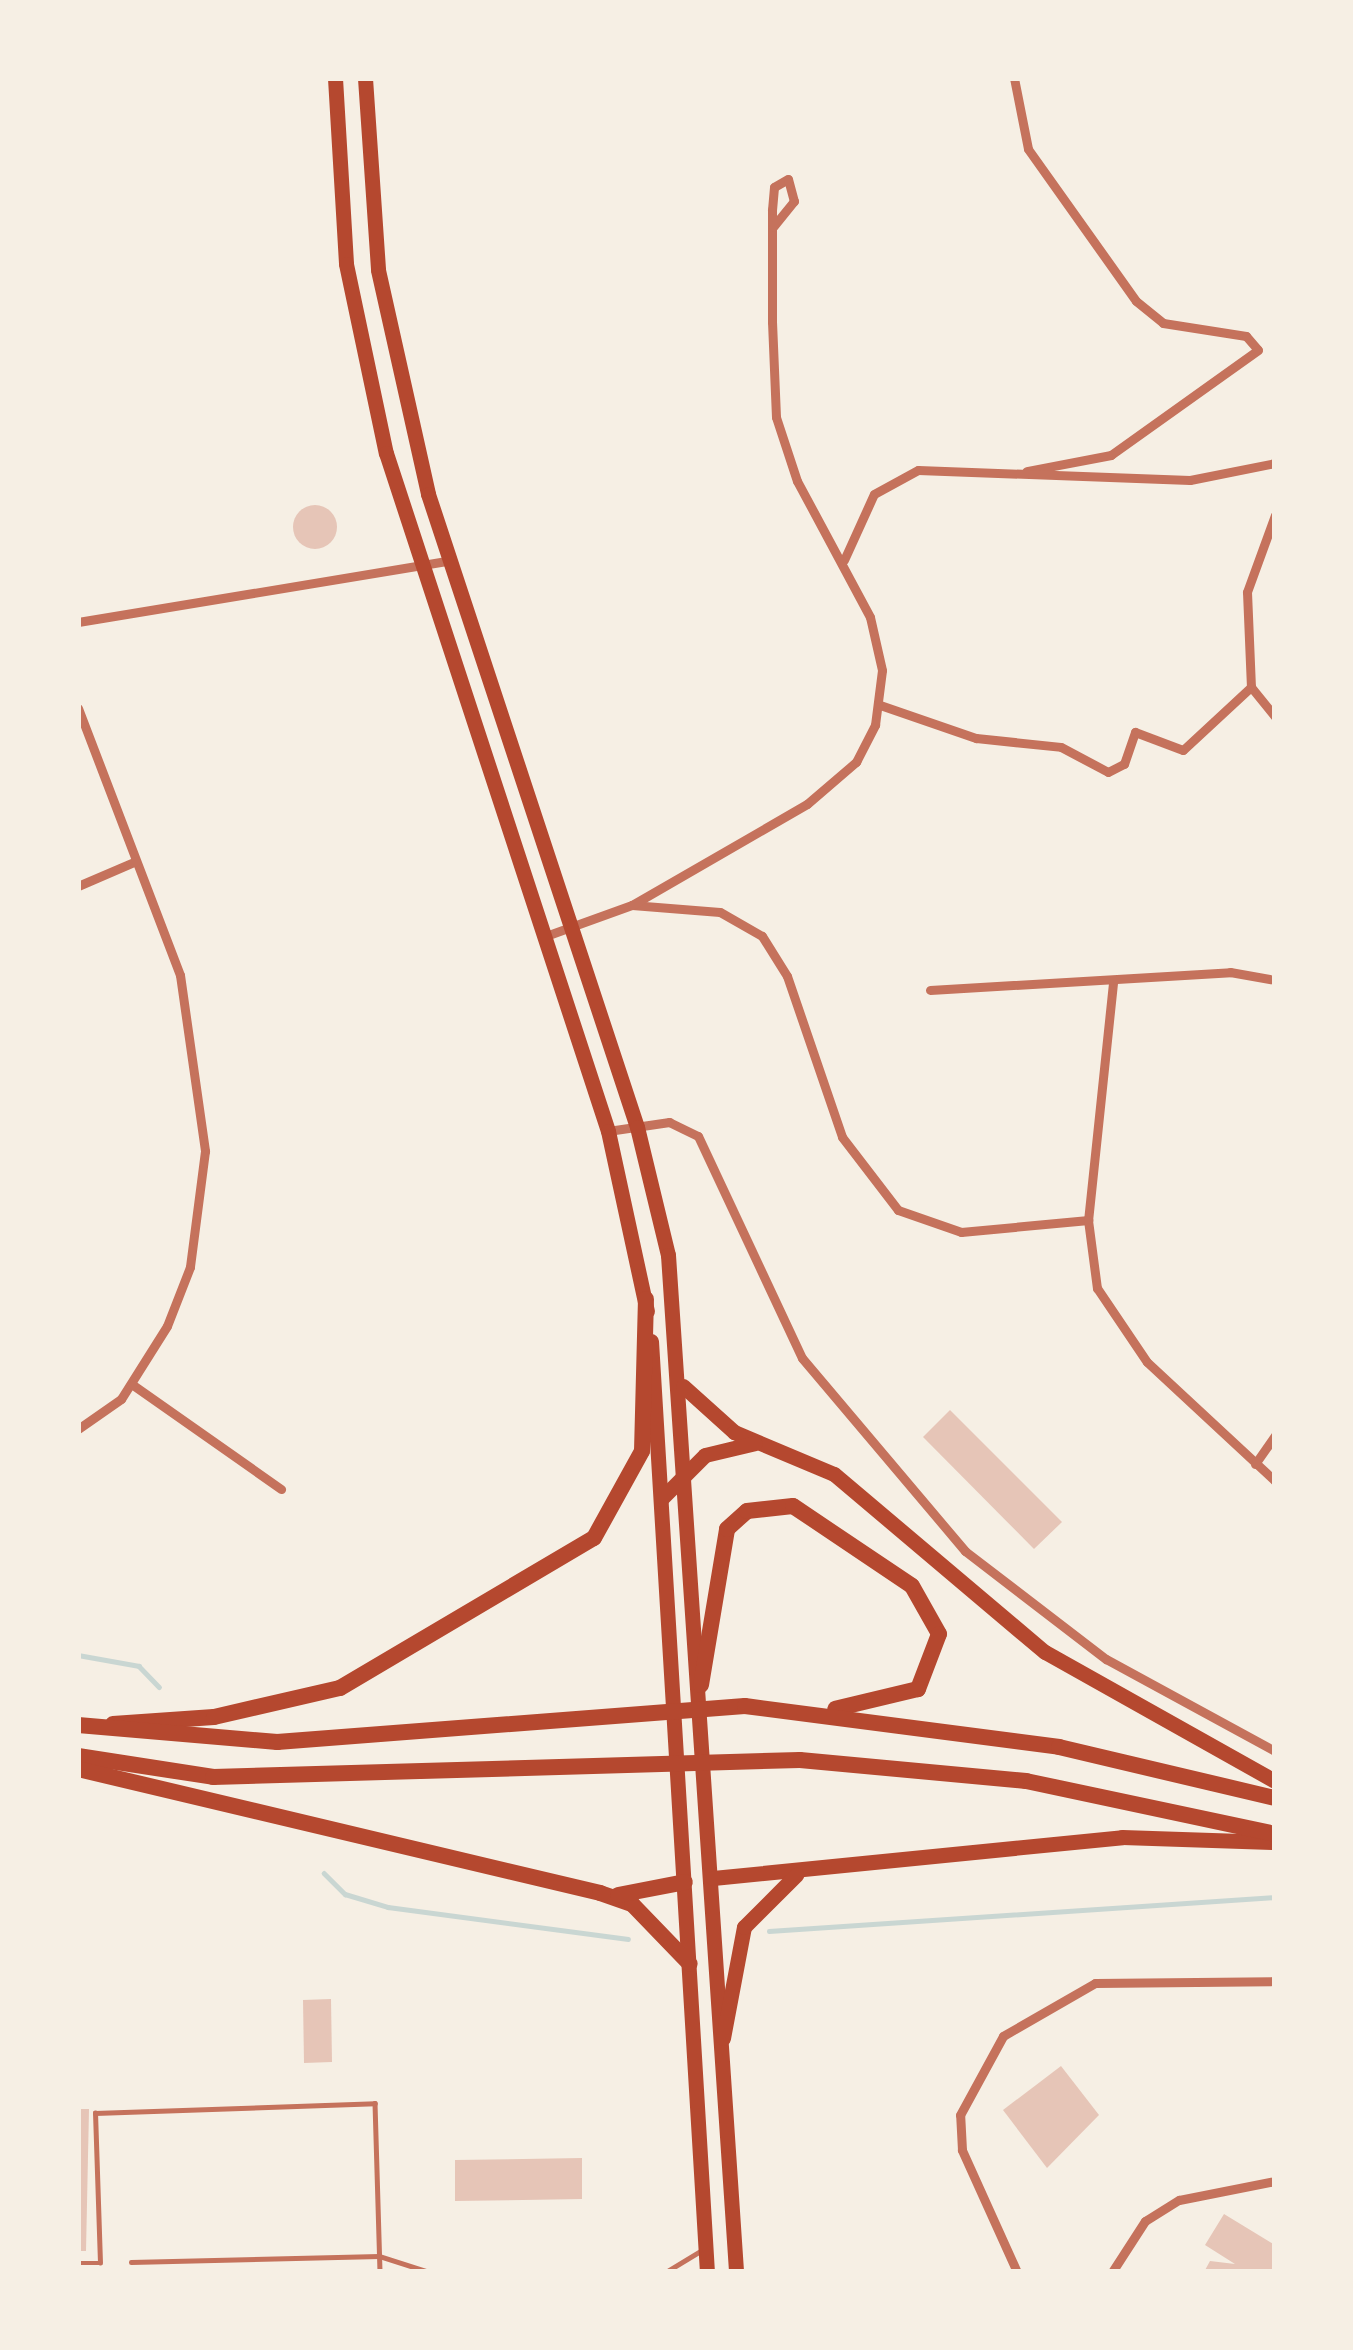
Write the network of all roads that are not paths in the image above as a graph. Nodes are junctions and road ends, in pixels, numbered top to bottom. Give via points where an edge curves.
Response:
1 (334, 78) edge
2 (365, 78) edge
3 (1014, 78) edge
4 (772, 227) junction
5 (1275, 463) edge
6 (1027, 471) junction
7 (1275, 515) edge
8 (844, 560) junction
9 (448, 561) junction
10 (419, 569) junction
11 (78, 622) edge
12 (1251, 687) junction
13 (880, 705) junction
14 (78, 707) edge
15 (1275, 717) edge
16 (136, 861) junction
17 (78, 886) edge
18 (632, 905) junction
19 (568, 929) junction
20 (540, 938) junction
21 (1275, 980) edge
22 (1113, 983) junction
23 (930, 990) dead end
24 (637, 1126) junction
25 (608, 1132) junction
26 (1088, 1220) junction
27 (646, 1299) junction
28 (133, 1385) junction
29 (683, 1386) junction
30 (78, 1429) edge
31 (1275, 1435) edge
32 (758, 1443) junction
33 (1255, 1463) junction
34 (688, 1466) junction
35 (1275, 1481) edge
36 (281, 1489) dead end
37 (661, 1499) junction
38 (701, 1685) junction
39 (818, 1712) junction
40 (78, 1725) edge
41 (1275, 1751) edge
42 (78, 1756) edge
43 (78, 1769) edge
44 (1275, 1781) edge
45 (1275, 1798) edge
46 (1275, 1838) edge
47 (798, 1874) junction
48 (713, 1878) junction
49 (685, 1882) junction
50 (600, 1893) junction
51 (690, 1964) junction
52 (1275, 1981) edge
53 (723, 2038) junction
54 (1275, 2181) edge
55 (705, 2246) junction
56 (380, 2256) junction
57 (131, 2262) dead end
58 (78, 2263) edge
59 (380, 2272) edge
60 (429, 2272) edge
61 (666, 2272) edge
62 (707, 2272) edge
63 (736, 2272) edge
64 (1016, 2272) edge
65 (1112, 2272) edge

1 - 10 main road via 346,264
2 - 9 main road via 386,314
3 - 6 street via 1028,149 1136,301 1162,323 1252,338 1258,350 1111,454
4 - 4 street via 794,201 788,179 774,187
4 - 8 street via 776,417 796,481
5 - 6 street via 1171,480
6 - 8 street via 894,478 867,505
7 - 12 street via 1249,572
8 - 13 street via 879,647
9 - 10 street
9 - 19 main road
10 - 11 street
10 - 20 main road
12 - 13 street via 1183,750 1135,732 1124,764 1108,772 1061,747 976,738
12 - 15 street
13 - 18 street via 863,750 827,791
14 - 16 street
16 - 17 street
16 - 28 street via 184,993 205,1151 190,1267
18 - 19 street
18 - 26 street via 720,912 762,936 787,976 848,1148 898,1210 962,1232
19 - 20 street
19 - 24 main road
20 - 25 main road
21 - 22 street via 1230,972
22 - 23 street
22 - 26 street
24 - 25 street
24 - 29 main road
24 - 41 street via 678,1123 698,1136 802,1358 965,1551 1106,1659
25 - 27 main road
26 - 33 street via 1097,1288 1115,1321
27 - 37 main road
27 - 40 highway via 637,1473 611,1518 566,1559 315,1697
28 - 30 street
28 - 36 street
29 - 32 main road
29 - 34 main road
31 - 33 street
32 - 34 main road
32 - 44 main road via 834,1474 1088,1681
33 - 35 street
34 - 37 main road
34 - 38 main road
37 - 49 main road
38 - 39 highway via 727,1529 747,1511 794,1506 912,1586 939,1634 934,1666 909,1695
38 - 48 main road
39 - 40 highway via 646,1706 277,1742
39 - 45 highway via 1072,1750
42 - 46 highway via 254,1777 742,1759 1026,1781
43 - 50 highway
46 - 47 main road via 1123,1837
47 - 48 main road
47 - 53 main road via 744,1927
48 - 49 main road
48 - 53 main road
49 - 50 highway
49 - 51 main road
50 - 51 highway via 632,1904
51 - 55 main road
52 - 64 street via 1095,1983 1003,2036 959,2115 962,2150
53 - 63 main road
54 - 65 street via 1179,2200 1145,2221
55 - 61 lane
55 - 62 main road
56 - 57 lane
56 - 58 lane via 375,2103 94,2113 100,2263
56 - 59 lane
56 - 60 lane

